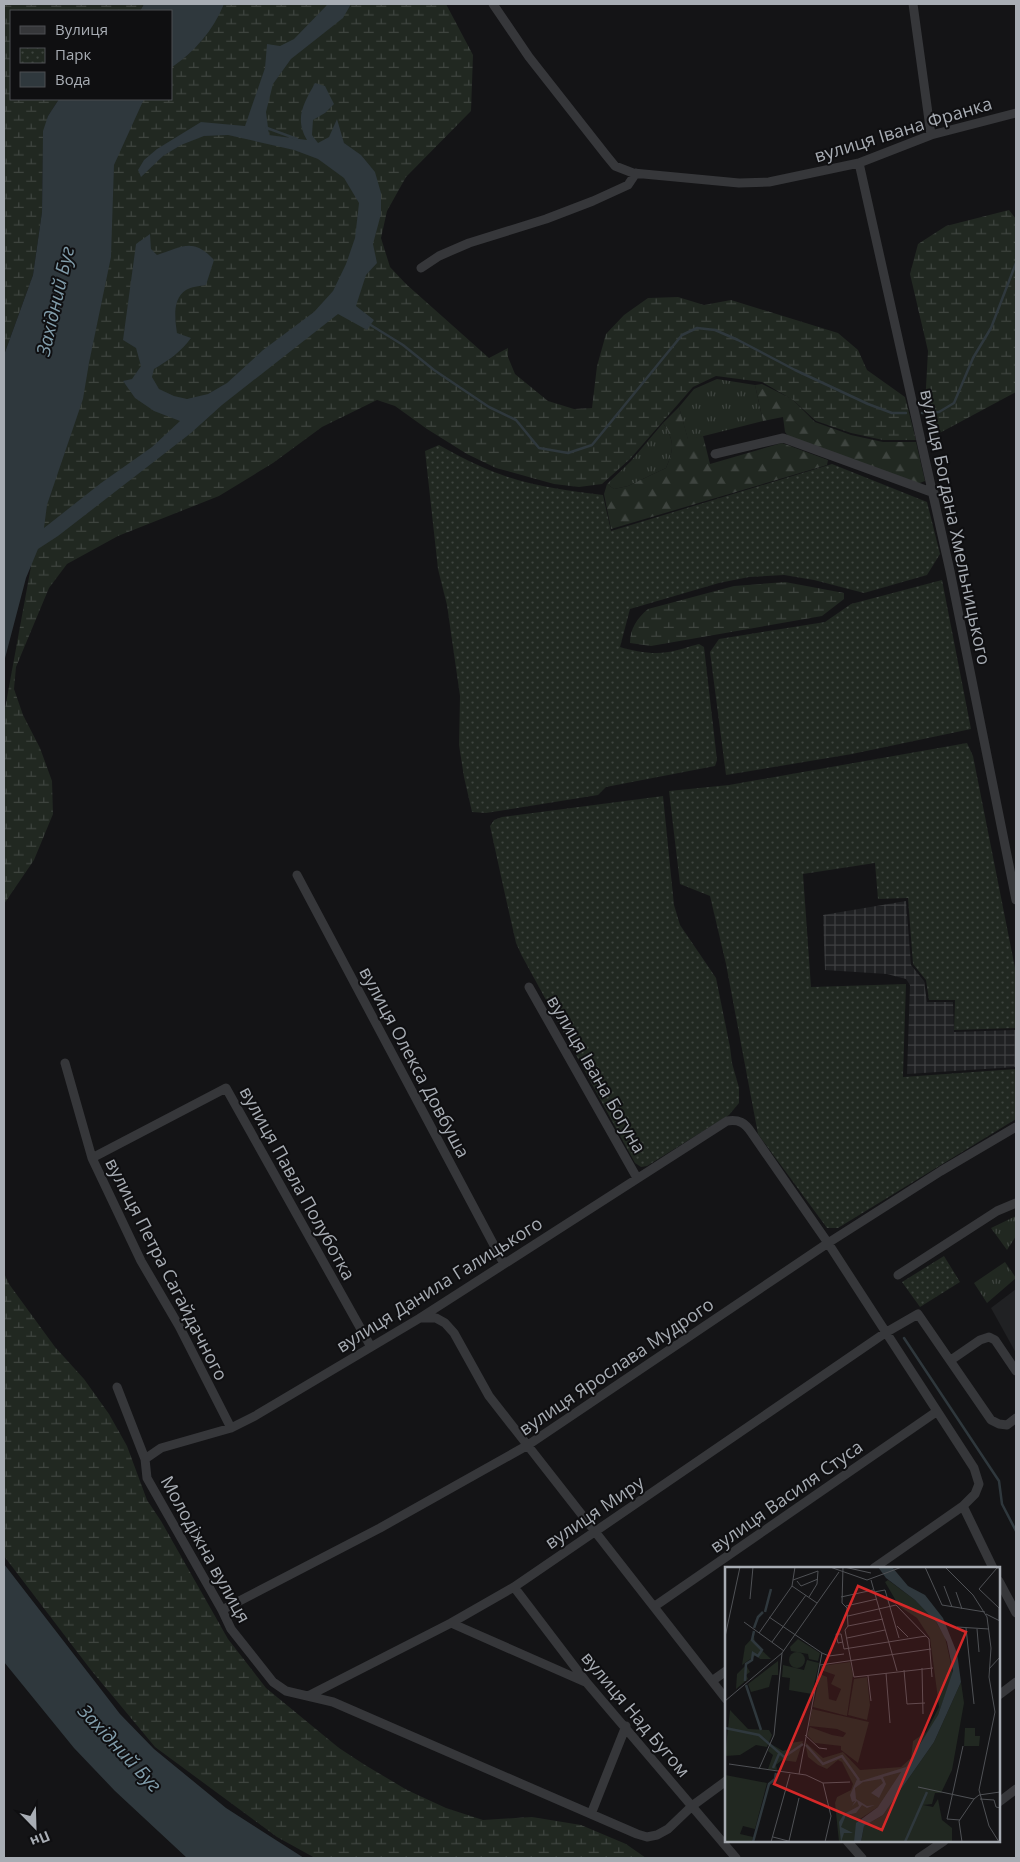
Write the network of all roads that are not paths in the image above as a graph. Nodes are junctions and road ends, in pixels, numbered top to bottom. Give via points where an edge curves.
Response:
1 (493, 4) edge
2 (913, 4) edge
3 (1016, 113) edge
4 (931, 135) junction
5 (859, 163) junction
6 (636, 174) junction
7 (421, 268) dead end
8 (714, 454) dead end
9 (934, 493) junction
10 (297, 875) dead end
11 (1016, 900) edge
12 (529, 987) dead end
13 (65, 1064) dead end
14 (1016, 1127) edge
15 (92, 1158) junction
16 (637, 1178) junction
17 (1016, 1203) edge
18 (828, 1243) junction
19 (504, 1264) junction
20 (898, 1275) dead end
21 (420, 1318) junction
22 (885, 1333) junction
23 (371, 1347) junction
24 (951, 1360) junction
25 (1016, 1371) edge
26 (117, 1387) dead end
27 (936, 1412) junction
28 (1016, 1418) edge
29 (231, 1428) junction
30 (528, 1446) junction
31 (145, 1459) junction
32 (963, 1506) junction
33 (596, 1531) junction
34 (875, 1567) edge
35 (993, 1567) edge
36 (514, 1587) junction
37 (1000, 1587) edge
38 (655, 1606) junction
39 (222, 1610) junction
40 (1016, 1613) edge
41 (452, 1623) junction
42 (725, 1672) edge
43 (712, 1681) junction
44 (1016, 1682) edge
45 (587, 1683) junction
46 (1000, 1694) edge
47 (308, 1696) junction
48 (725, 1698) edge
49 (626, 1726) junction
50 (725, 1782) edge
51 (1016, 1790) edge
52 (1000, 1801) edge
53 (692, 1806) junction
54 (591, 1814) junction
55 (848, 1842) edge
56 (943, 1842) edge
57 (736, 1858) edge
58 (862, 1858) edge
59 (919, 1858) edge

1 - 6 street, вулиця Івана Франка via 615,166
2 - 4 street
3 - 4 street, вулиця Івана Франка
4 - 5 street, вулиця Івана Франка
5 - 6 street, вулиця Івана Франка via 769,182 739,183
5 - 9 street, вулиця Богдана Хмельницького
6 - 7 street via 628,185 594,201 469,243
8 - 9 street via 783,438
9 - 11 street, вулиця Богдана Хмельницького
10 - 19 street, вулиця Олекса Довбуша
12 - 16 street, вулиця Івана Богуна
13 - 15 street, вулиця Петра Сагайдачного
14 - 18 street, вулиця Ярослава Мудрого
15 - 23 street, вулиця Павла Полуботка via 226,1088
15 - 29 street, вулиця Петра Сагайдачного via 141,1261 180,1326
16 - 18 street, вулиця Данила Галицького via 735,1119 752,1132
16 - 19 street, вулиця Данила Галицького
17 - 20 street via 996,1211
18 - 22 street
18 - 30 street, вулиця Ярослава Мудрого
19 - 21 street, вулиця Данила Галицького
21 - 23 street, вулиця Данила Галицького
21 - 30 street via 436,1318 454,1333 489,1396
22 - 24 street, вулиця Миру via 918,1314
22 - 27 street
22 - 33 street, вулиця Миру
23 - 29 street, вулиця Данила Галицького
24 - 25 street via 989,1337 995,1340
24 - 28 street via 991,1420 1007,1425
26 - 31 street, Молодіжна вулиця
27 - 32 street via 974,1468 980,1484 976,1494
27 - 38 street, вулиця Василя Стуса
29 - 31 street, вулиця Данила Галицького via 161,1448
30 - 33 street
30 - 39 street, вулиця Ярослава Мудрого
31 - 39 street, Молодіжна вулиця via 147,1478
32 - 34 street
32 - 35 street
33 - 36 street, вулиця Миру
33 - 38 street
36 - 41 street, вулиця Миру
36 - 45 street, вулиця Над Бугом
37 - 40 street
38 - 43 street
39 - 47 street, Молодіжна вулиця via 231,1629 273,1682 286,1691
41 - 45 street
41 - 47 street, вулиця Миру
42 - 43 street
43 - 48 street
44 - 46 street
45 - 49 street, вулиця Над Бугом
47 - 54 street, Молодіжна вулиця via 333,1702
49 - 53 street, вулиця Над Бугом
49 - 54 street
50 - 53 street
51 - 52 street
53 - 54 street, Молодіжна вулиця via 668,1829 648,1837
53 - 57 street, вулиця Над Бугом
55 - 58 street
56 - 59 street

